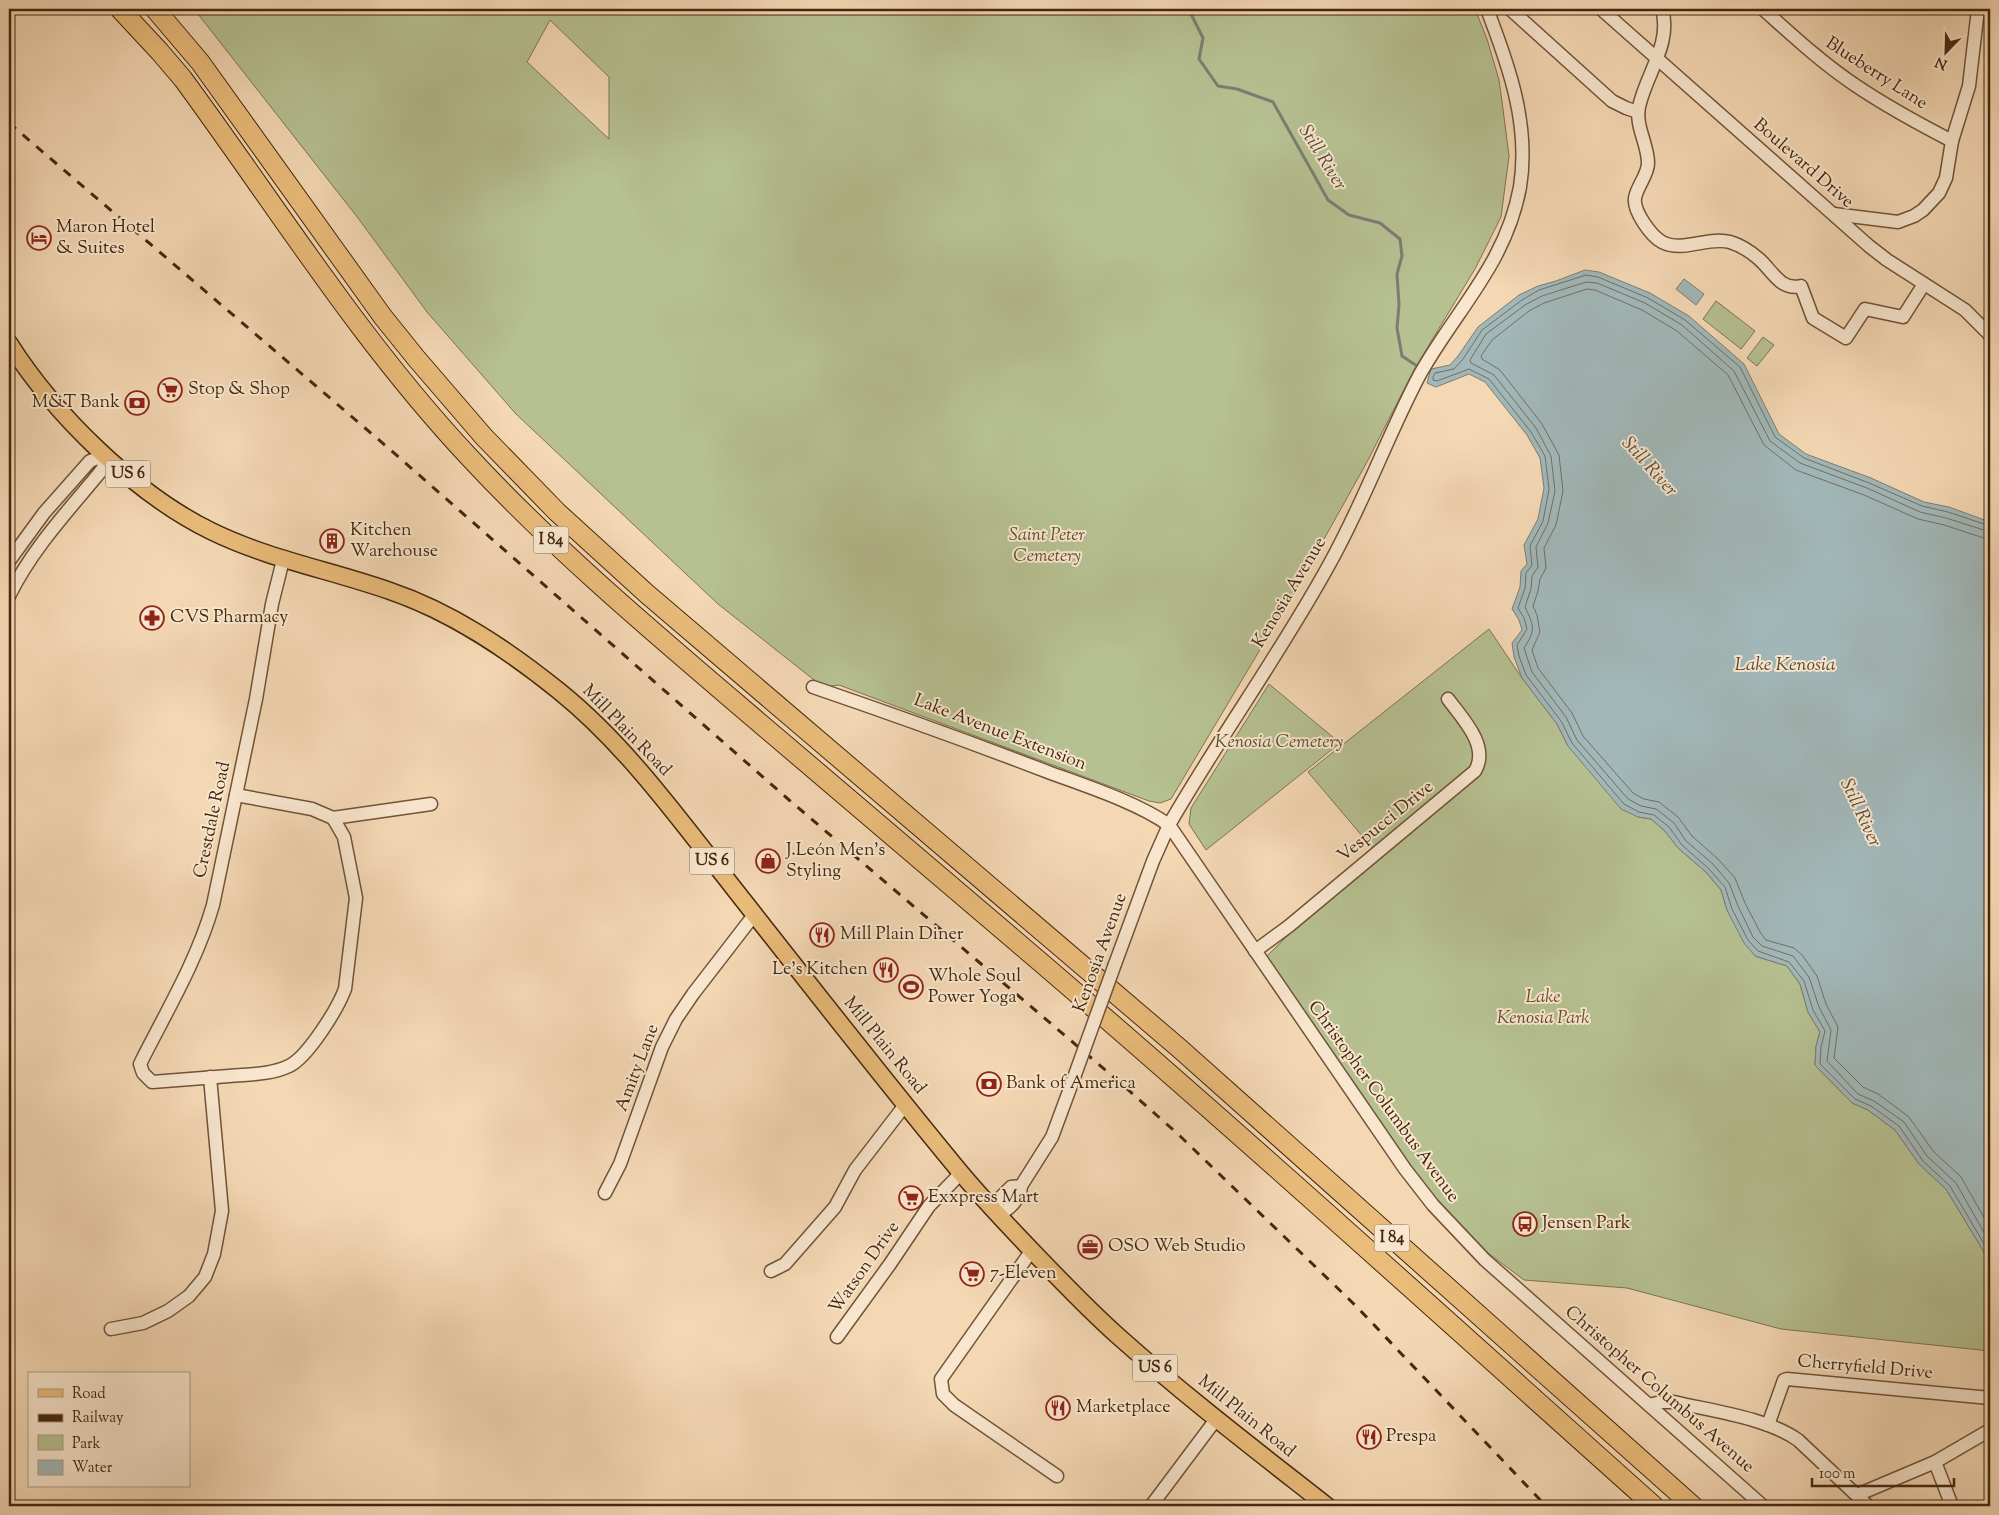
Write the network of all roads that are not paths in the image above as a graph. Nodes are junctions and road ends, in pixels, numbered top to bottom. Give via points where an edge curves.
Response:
1 (120, 9) edge
2 (155, 9) edge
3 (1487, 9) edge
4 (1510, 9) edge
5 (1601, 9) edge
6 (1662, 9) edge
7 (1763, 9) edge
8 (1978, 9) edge
9 (1658, 60) junction
10 (1638, 112) junction
11 (1952, 141) junction
12 (1834, 214) junction
13 (1924, 284) junction
14 (1990, 335) edge
15 (9, 343) edge
16 (106, 455) junction
17 (282, 560) junction
18 (9, 561) edge
19 (9, 596) edge
20 (813, 687) dead end
21 (1448, 699) dead end
22 (236, 794) junction
23 (431, 804) dead end
24 (333, 818) junction
25 (1169, 825) junction
26 (754, 915) junction
27 (1255, 950) junction
28 (210, 1077) junction
29 (905, 1105) junction
30 (961, 1173) junction
31 (605, 1193) dead end
32 (997, 1214) junction
33 (1032, 1250) junction
34 (771, 1271) dead end
35 (111, 1329) dead end
36 (837, 1337) dead end
37 (1990, 1398) edge
38 (1649, 1405) junction
39 (1216, 1418) junction
40 (1768, 1425) junction
41 (1990, 1430) edge
42 (1935, 1462) junction
43 (1057, 1476) dead end
44 (1857, 1495) junction
45 (1151, 1506) edge
46 (1327, 1506) edge
47 (1654, 1506) edge
48 (1693, 1506) edge
49 (1763, 1506) edge
50 (1868, 1506) edge
51 (1952, 1506) edge

1 - 47 highway, I 84 via 183,79 397,376 467,455 541,530 626,609 1228,1125
2 - 48 highway, I 84 via 200,62 416,358 484,437 558,512 647,594 1179,1048
3 - 25 street, Kenosia Avenue via 1511,75 1523,148 1520,187 1510,225 1493,264 1418,379 1364,498 1330,563
4 - 10 street via 1612,101
5 - 9 street, Boulevard Drive
6 - 9 street via 1664,29
7 - 11 street, Blueberry Lane via 1855,85
8 - 11 street via 1969,86
9 - 10 street
9 - 12 street, Boulevard Drive
10 - 13 street via 1648,163 1635,199 1646,227 1663,242 1682,245 1719,240 1741,247 1757,257 1785,285 1801,286 1813,318 1846,338 1865,309 1903,317
11 - 12 street via 1944,186 1919,213 1898,222
12 - 13 street, Boulevard Drive via 1887,260
13 - 14 street, Boulevard Drive via 1965,310
15 - 16 main road, US 6 via 50,398
16 - 17 main road, US 6 via 148,491 191,520
16 - 18 street via 90,461 44,513
16 - 19 street via 101,471 42,542
17 - 22 street, Crestdale Road
17 - 26 main road, Mill Plain Road / US 6 via 365,582 422,604 508,653 564,695 592,719 641,772
20 - 25 street, Lake Avenue Extension via 1063,778 1145,811
21 - 27 street, Vespucci Drive via 1477,742 1480,754 1475,771 1289,926
22 - 24 street via 312,809
22 - 28 street, Crestdale Road via 206,930 140,1064 152,1082
23 - 24 street
24 - 28 street via 344,838 356,898 345,989 340,1002 292,1065 273,1072
25 - 27 street, Christopher Columbus Avenue
25 - 32 street, Kenosia Avenue, bridge via 1052,1137 1022,1186 1020,1196 1006,1211
26 - 29 main road, Mill Plain Road / US 6
26 - 31 street, Amity Lane via 676,1019 662,1047 620,1164
27 - 38 street, Christopher Columbus Avenue via 1433,1205 1485,1260
28 - 35 street via 222,1211 214,1254 205,1277 189,1296 168,1311 143,1323
29 - 30 main road, Mill Plain Road / US 6
29 - 34 street via 854,1170 835,1207 785,1264
30 - 32 main road, Mill Plain Road / US 6
30 - 36 street, Watson Drive via 929,1206
32 - 33 main road, Mill Plain Road / US 6
33 - 39 main road, Mill Plain Road / US 6 via 1118,1336
33 - 43 street via 941,1379 943,1394 954,1405
37 - 40 street, Cherryfield Drive via 1787,1379 1780,1388
38 - 40 street via 1674,1402
38 - 49 street, Christopher Columbus Avenue
39 - 45 street
39 - 46 main road, Mill Plain Road / US 6
40 - 44 street via 1798,1440
41 - 42 street
42 - 44 street
42 - 51 street
44 - 50 street

